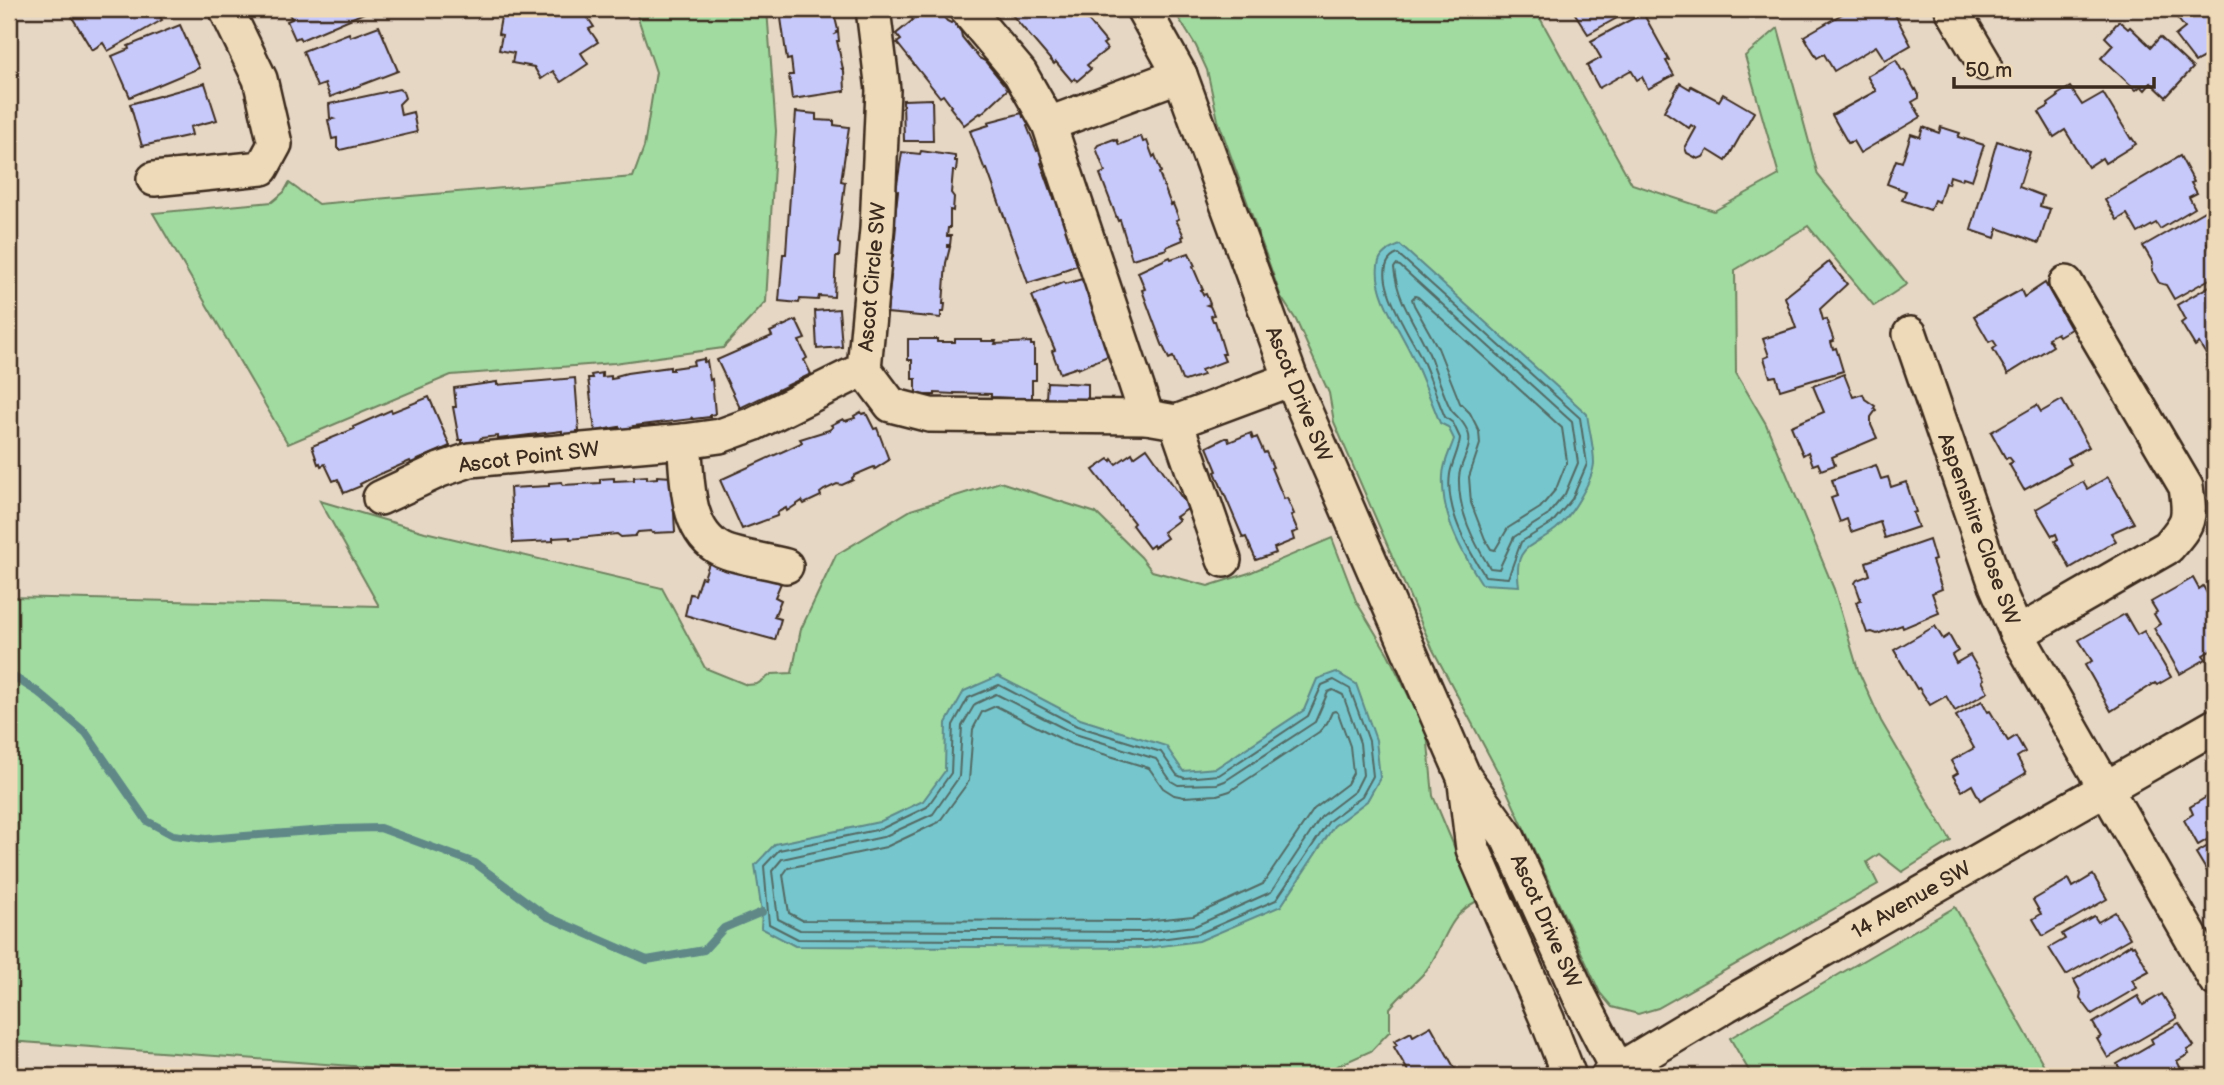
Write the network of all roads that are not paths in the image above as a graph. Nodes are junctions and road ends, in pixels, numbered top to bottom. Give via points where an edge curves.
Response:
1 (226, 9) edge
2 (873, 9) edge
3 (966, 9) edge
4 (1143, 9) edge
5 (1952, 9) edge
6 (1984, 64) dead end
7 (1180, 75) junction
8 (1049, 124) junction
9 (154, 178) dead end
10 (2066, 283) dead end
11 (1910, 334) dead end
12 (864, 369) junction
13 (1291, 379) junction
14 (1162, 419) junction
15 (684, 441) junction
16 (380, 498) dead end
17 (1224, 560) dead end
18 (786, 566) dead end
19 (2017, 634) junction
20 (2215, 726) edge
21 (1464, 777) junction
22 (2106, 789) junction
23 (2215, 979) edge
24 (1613, 1074) edge
25 (1569, 1076) edge

1 - 9 street via 260,79 275,144 262,168
2 - 12 street, Ascot Circle SW via 883,90
3 - 8 street via 1020,73
4 - 7 street, Ascot Drive SW
5 - 6 street
7 - 8 street
7 - 13 street, Ascot Drive SW
8 - 14 street
10 - 19 street via 2186,487 2190,511 2168,547
11 - 19 street, Aspenshire Close SW
12 - 14 street, Ascot Circle SW via 891,405 930,415
12 - 15 street, Ascot Point SW via 753,424 720,436
13 - 14 street, Ascot Circle SW
13 - 21 street, Ascot Drive SW
14 - 17 street
15 - 16 street, Ascot Point SW via 470,460
15 - 18 street via 692,514 703,536 722,550
19 - 22 street, Aspenshire Close SW
20 - 22 street, 14 Avenue SW
21 - 24 street, Ascot Drive SW via 1508,838
21 - 25 street, Ascot Drive SW via 1474,849
22 - 23 street, Aspenshire Close SW
22 - 24 street, 14 Avenue SW

